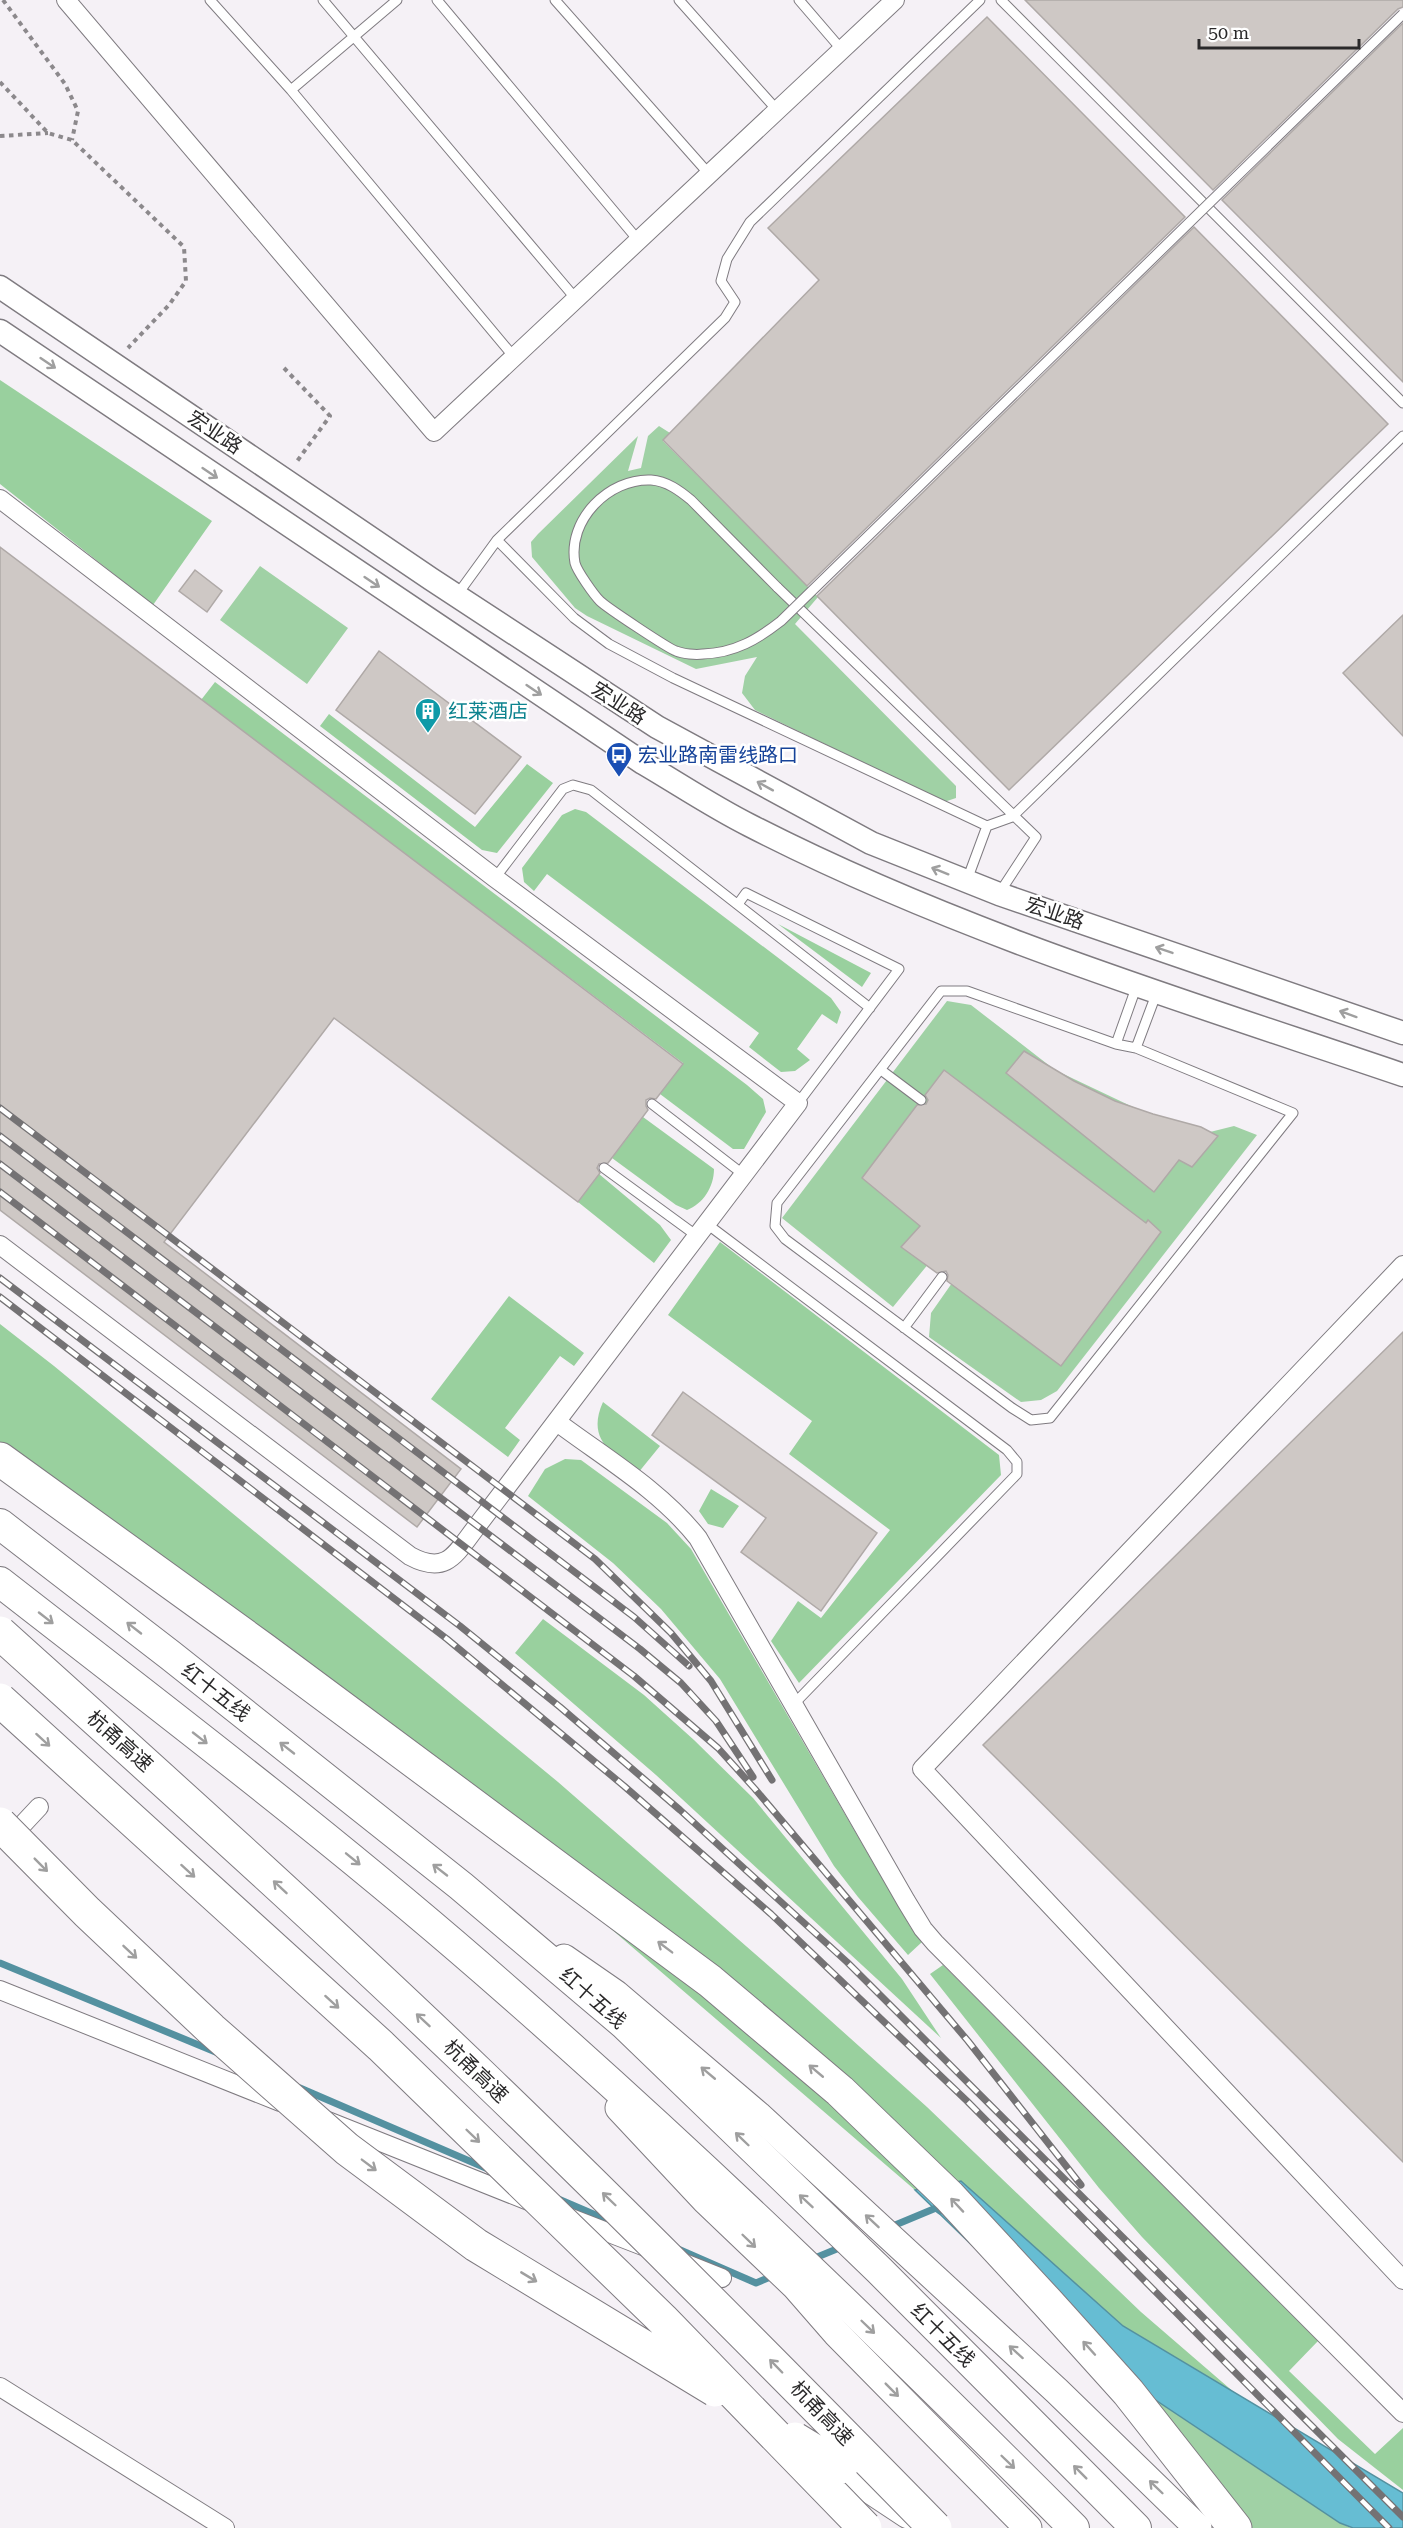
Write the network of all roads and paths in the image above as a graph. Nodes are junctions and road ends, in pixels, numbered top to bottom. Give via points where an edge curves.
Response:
1 (3, 0) edge
2 (66, 0) edge
3 (210, 0) edge
4 (323, 0) edge
5 (397, 0) edge
6 (437, 0) edge
7 (555, 0) edge
8 (679, 0) edge
9 (799, 0) edge
10 (895, 0) edge
11 (980, 0) edge
12 (1001, 0) edge
13 (1403, 14) edge
14 (354, 37) junction
15 (842, 50) junction
16 (0, 82) edge
17 (291, 90) junction
18 (777, 110) junction
19 (48, 133) junction
20 (0, 136) edge
21 (72, 140) junction
22 (709, 174) junction
23 (639, 240) junction
24 (0, 287) edge
25 (576, 299) junction
26 (0, 331) edge
27 (97, 352) junction
28 (514, 357) junction
29 (284, 368) dead end
30 (1403, 404) edge
31 (1403, 436) edge
32 (284, 479) junction
33 (0, 499) edge
34 (497, 540) junction
35 (457, 596) junction
36 (1012, 817) junction
37 (987, 826) junction
38 (495, 878) junction
39 (967, 881) junction
40 (999, 894) junction
41 (738, 904) junction
42 (1147, 988) junction
43 (870, 1008) junction
44 (1403, 1034) edge
45 (1116, 1044) junction
46 (1136, 1048) junction
47 (880, 1070) junction
48 (1403, 1075) edge
49 (921, 1100) dead end
50 (798, 1103) junction
51 (652, 1104) dead end
52 (604, 1168) dead end
53 (744, 1175) junction
54 (702, 1230) junction
55 (0, 1245) edge
56 (1403, 1265) edge
57 (942, 1277) dead end
58 (904, 1328) junction
59 (557, 1422) junction
60 (0, 1458) edge
61 (0, 1524) edge
62 (0, 1582) edge
63 (0, 1633) edge
64 (0, 1700) edge
65 (793, 1705) junction
66 (39, 1807) dead end
67 (3, 1835) edge
68 (467, 1892) junction
69 (0, 1990) edge
70 (719, 2198) junction
71 (722, 2278) dead end
72 (1403, 2280) edge
73 (0, 2387) edge
74 (1403, 2413) edge
75 (204, 2522) edge
76 (225, 2528) edge
77 (866, 2528) edge
78 (934, 2528) edge
79 (1028, 2528) edge
80 (1074, 2528) edge
81 (1136, 2528) edge
82 (1198, 2528) edge
83 (1235, 2528) edge

1 - 21 path via 65,84 78,111
2 - 28 street via 434,432
3 - 17 lane
4 - 14 lane
5 - 14 lane
6 - 23 lane
7 - 22 lane
8 - 18 lane
9 - 15 lane
10 - 15 street
11 - 34 lane via 750,222 727,260 722,281 735,302 725,318
12 - 30 lane
13 - 36 lane, bridge via 782,621 756,640 703,654 676,651 600,602 575,565 574,544 584,518 612,489 633,481 653,480 676,487 691,500 777,587
14 - 17 lane
14 - 25 lane
15 - 18 street
16 - 19 path
17 - 28 lane
18 - 22 street
19 - 20 path
19 - 21 path
21 - 27 path via 184,247 186,280 169,305 123,354
22 - 23 street
23 - 25 street
24 - 27 street, 宏业路
25 - 28 street
26 -> 42 street, 宏业路 via 634,756 748,825 898,895
27 - 32 street, 宏业路
29 - 32 path via 330,416
31 - 36 lane
32 - 35 street, 宏业路
33 - 38 street
34 - 35 lane
34 - 37 lane via 574,618 609,644
39 -> 35 street, 宏业路 via 871,843 657,728
36 - 37 lane
36 - 40 lane via 1036,837
37 - 39 lane
38 - 41 lane via 553,800 573,784 591,790
38 - 50 street
39 - 40 street, 宏业路
44 -> 40 street, 宏业路
41 - 43 lane
41 - 43 lane via 746,893 899,969
42 - 45 lane
42 - 46 lane
42 - 48 street, 宏业路
43 - 50 lane
45 - 46 lane
45 - 47 lane via 967,991 941,991
46 - 58 lane via 1293,1113 1050,1418 1031,1420
47 - 49 lane
47 - 58 lane via 777,1203 775,1226 785,1239
50 - 53 street
51 - 53 lane
52 - 54 lane
53 - 54 street
54 - 59 street
54 - 65 lane via 1007,1450 1017,1462 1017,1474
55 - 59 street via 425,1564 449,1560
56 - 72 street via 922,1769
57 - 58 lane
59 - 65 street via 681,1517 698,1538
83 -> 60 highway via 1128,2392 949,2196 840,2091 710,1981
68 -> 61 main road, 红十五线
62 -> 70 main road via 356,1861 511,1993
78 -> 63 highway, 杭甬高速, bridge via 696,2284 483,2076
64 -> 77 highway, bridge via 381,2046 662,2319
65 - 74 street via 929,1936
66 - 67 street
67 -> 78 highway, bridge via 211,2029 347,2149 476,2245 841,2466
81 -> 68 main road, 红十五线 via 879,2270 624,2024
82 -> 68 main road via 1057,2391 758,2115 616,1994
69 - 71 street
70 -> 79 main road via 836,2333
70 -> 80 main road via 825,2286
73 - 75 street
75 - 76 street

